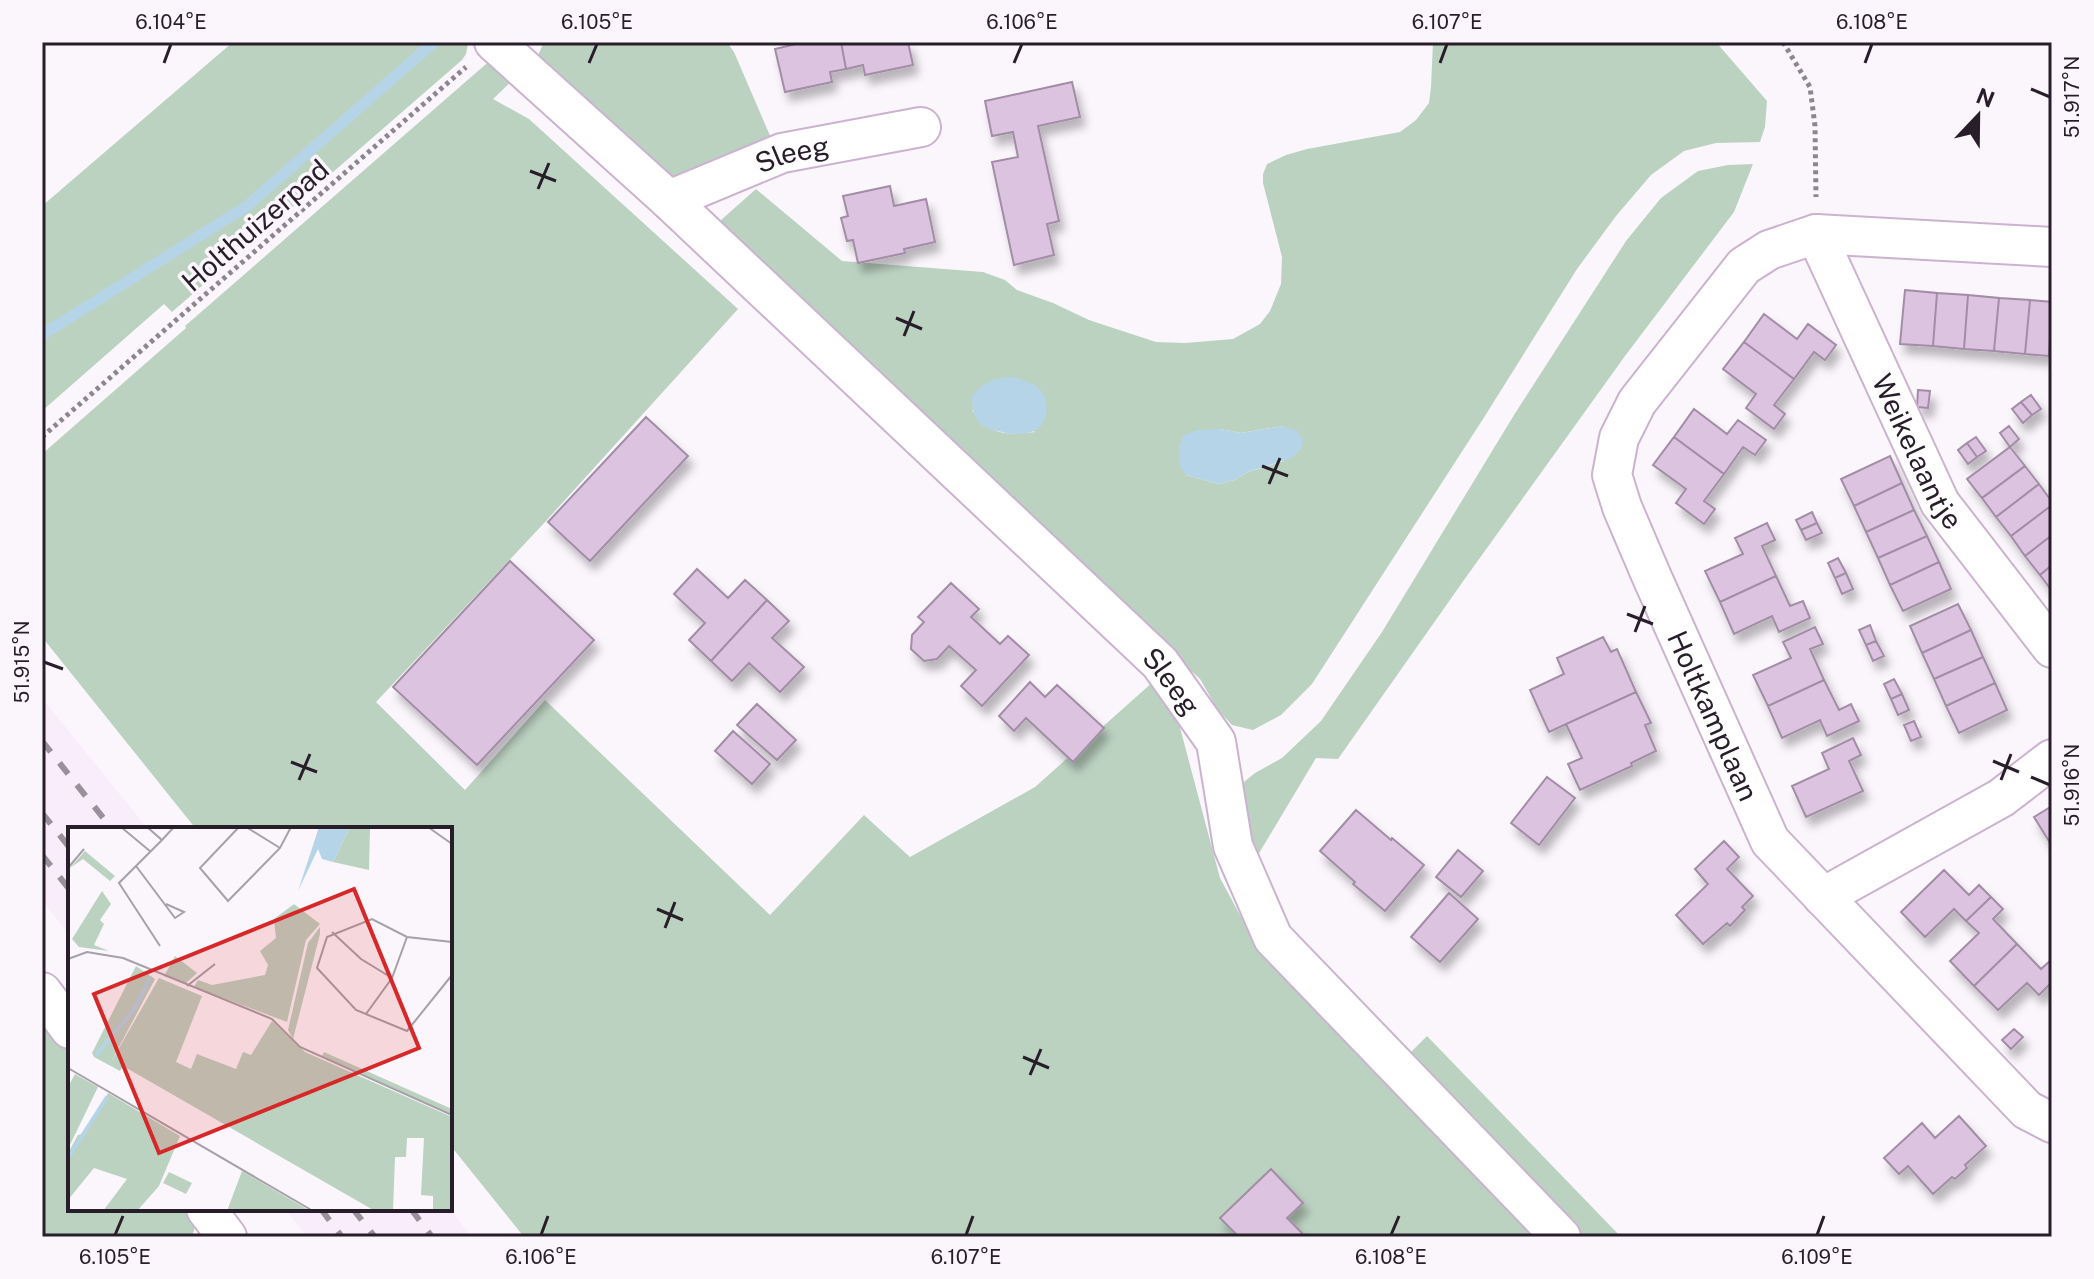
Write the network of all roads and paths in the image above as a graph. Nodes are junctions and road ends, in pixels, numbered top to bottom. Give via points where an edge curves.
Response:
1 (494, 42) edge
2 (1783, 42) edge
3 (921, 127) dead end
4 (669, 200) junction
5 (1816, 234) junction
6 (2052, 247) edge
7 (42, 437) edge
8 (2052, 648) edge
9 (2052, 759) edge
10 (1823, 897) junction
11 (42, 992) edge
12 (68, 1026) edge
13 (2052, 1123) edge
14 (208, 1211) edge
15 (227, 1237) edge
16 (1561, 1237) edge

1 - 4 street, Sleeg
1 - 7 path, Holthuizerpad
2 - 5 path via 1810,87
3 - 4 street, Sleeg via 782,153
4 - 16 street, Sleeg via 1160,663 1216,742 1233,846 1273,938
5 - 6 street, Holtkamplaan
5 - 8 street, Weikelaantje via 1940,503
5 - 10 street, Holtkamplaan via 1769,250 1744,266 1637,402 1619,438 1612,475 1770,841
9 - 10 street via 2001,798
10 - 13 street, Holtkamplaan via 2027,1110
11 - 12 street
14 - 15 street

